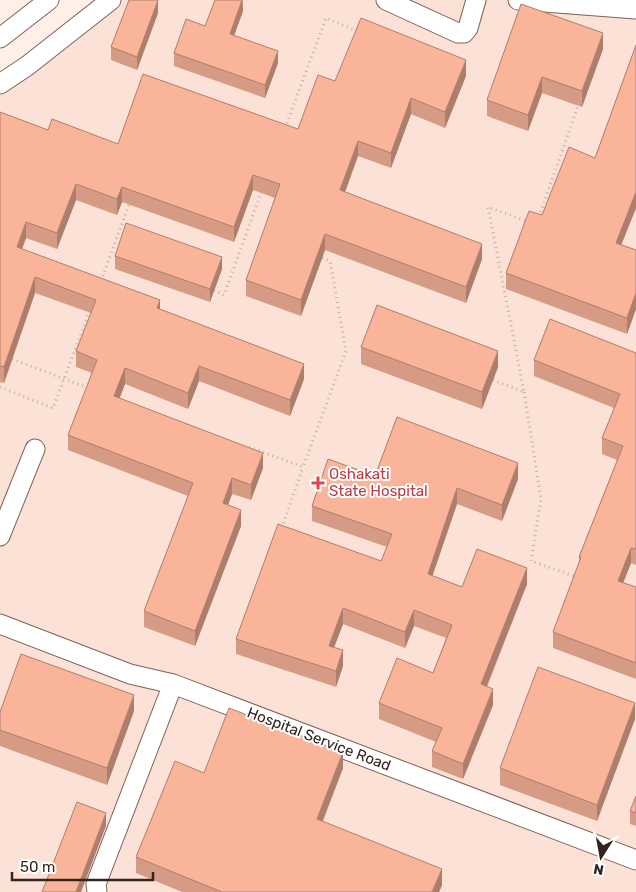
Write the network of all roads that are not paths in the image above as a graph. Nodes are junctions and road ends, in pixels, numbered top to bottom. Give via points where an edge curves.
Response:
1 (49, 0) edge
2 (111, 0) edge
3 (386, 0) edge
4 (476, 0) edge
5 (518, 0) edge
6 (636, 9) edge
7 (0, 38) edge
8 (0, 84) edge
9 (35, 449) dead end
10 (0, 536) edge
11 (1, 628) edge
12 (173, 684) junction
13 (636, 860) edge
14 (97, 892) edge

1 - 7 street
2 - 8 street
3 - 4 street via 464,33
5 - 6 street
9 - 10 street
11 - 12 street, Hospital Service Road via 130,674
12 - 13 street, Hospital Service Road
12 - 14 street via 96,884

